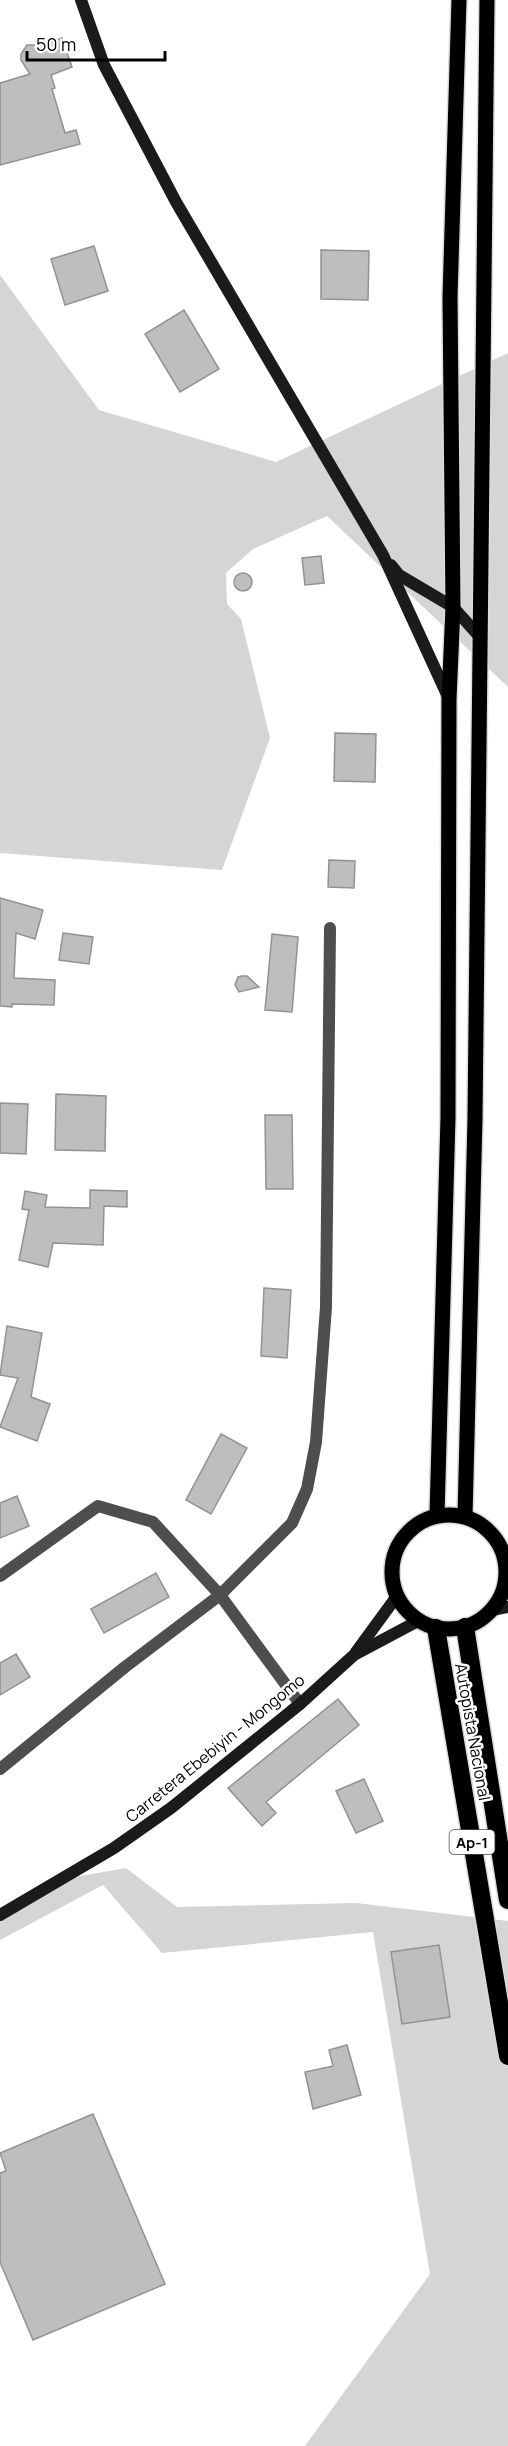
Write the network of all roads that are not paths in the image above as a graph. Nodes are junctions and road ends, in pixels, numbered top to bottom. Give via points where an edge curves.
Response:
1 (81, 0) edge
2 (459, 0) edge
3 (487, 0) edge
4 (383, 555) junction
5 (453, 607) junction
6 (479, 636) junction
7 (449, 699) junction
8 (330, 928) dead end
9 (437, 1515) junction
10 (465, 1516) junction
11 (507, 1567) edge
12 (0, 1576) edge
13 (220, 1595) junction
14 (397, 1596) junction
15 (508, 1606) edge
16 (492, 1610) junction
17 (418, 1621) junction
18 (465, 1627) junction
19 (436, 1628) junction
20 (354, 1655) junction
21 (300, 1704) junction
22 (0, 1769) edge
23 (508, 1900) edge
24 (0, 1915) edge
25 (508, 2056) edge

1 - 4 street via 104,65 176,202
2 - 5 main road via 450,297
3 - 6 main road
4 - 5 street via 399,575
4 - 7 street
5 - 6 street
5 - 7 main road
6 - 10 main road via 475,1119
7 - 9 main road via 448,1118
8 - 13 street via 326,1307 316,1443 308,1490 292,1523
9 - 10 main road
9 - 14 main road via 413,1526 397,1546 391,1571
10 - 11 main road via 489,1530
11 - 16 main road via 500,1597
12 - 13 street via 98,1506 153,1522
13 - 21 street
13 - 22 street
14 - 17 main road
14 - 20 street, Carretera Ebebiyin - Mongomo
15 - 16 street
16 - 18 main road
17 - 19 main road
17 - 20 street, Carretera Ebebiyin - Mongomo
18 - 19 main road
18 - 23 highway, Autopista Nacional / Ap-1
19 - 25 highway, Autopista Nacional / Ap-1
20 - 21 street, Carretera Ebebiyin - Mongomo
21 - 24 street, Carretera Ebebiyin - Mongomo via 171,1808 114,1848

